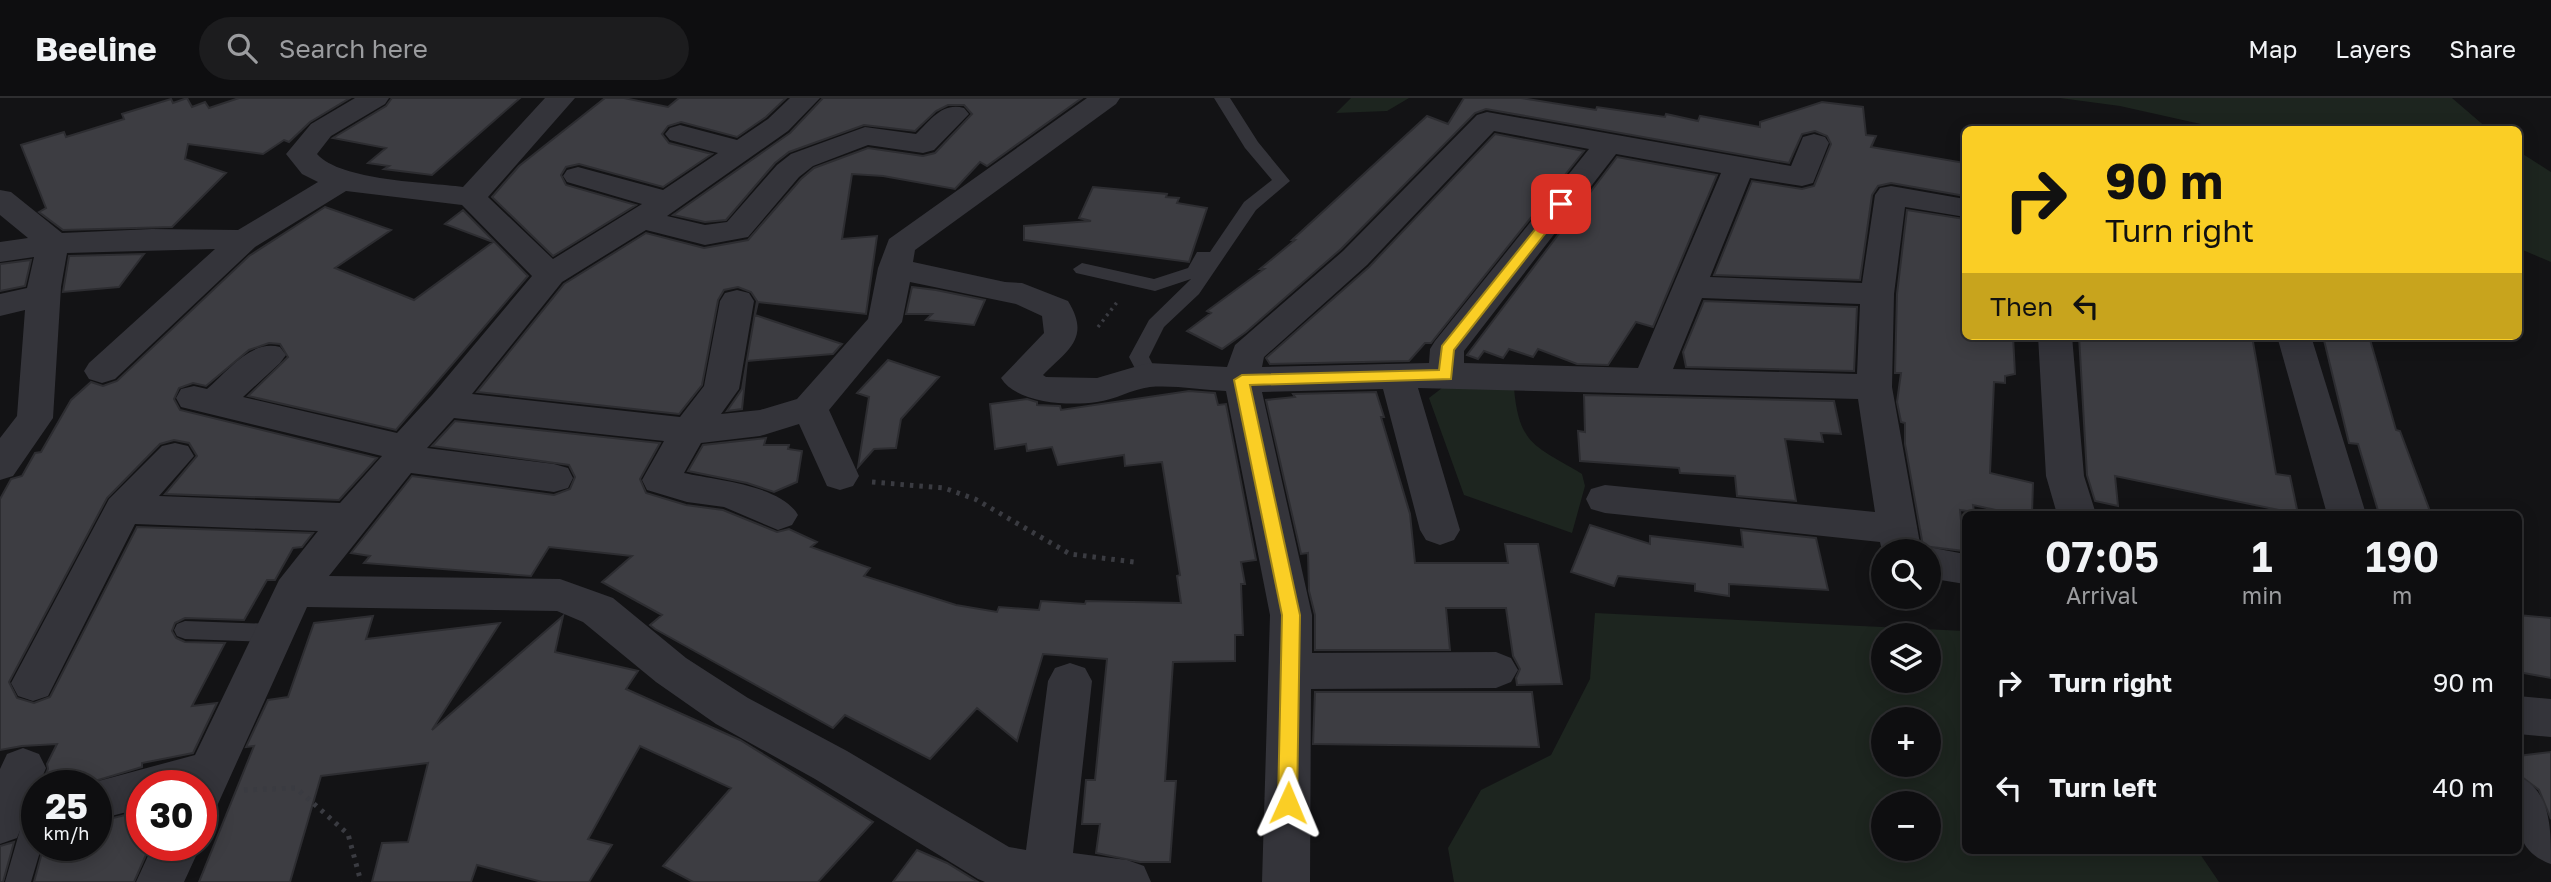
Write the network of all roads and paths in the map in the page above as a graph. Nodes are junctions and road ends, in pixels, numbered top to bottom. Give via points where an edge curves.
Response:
1 (375, 98) edge
2 (561, 98) edge
3 (1106, 98) edge
4 (1222, 98) edge
5 (802, 99) edge
6 (954, 114) dead end
7 (680, 134) dead end
8 (1610, 142) junction
9 (1814, 143) dead end
10 (742, 150) junction
11 (1739, 167) junction
12 (578, 176) dead end
13 (341, 181) junction
14 (471, 197) junction
15 (0, 199) edge
16 (1962, 207) edge
17 (654, 210) junction
18 (1225, 239) junction
19 (244, 240) junction
20 (53, 242) junction
21 (0, 252) edge
22 (894, 268) junction
23 (1082, 269) dead end
24 (550, 275) junction
25 (1134, 280) junction
26 (1690, 287) junction
27 (1877, 294) junction
28 (43, 295) junction
29 (737, 301) dead end
30 (0, 305) edge
31 (1096, 330) dead end
32 (2055, 340) edge
33 (2295, 340) edge
34 (268, 355) dead end
35 (102, 371) dead end
36 (1148, 375) junction
37 (1446, 375) junction
38 (1397, 376) junction
39 (1242, 380) junction
40 (1651, 380) junction
41 (1874, 387) junction
42 (445, 404) junction
43 (810, 408) junction
44 (689, 431) junction
45 (403, 453) junction
46 (175, 456) dead end
47 (0, 466) edge
48 (840, 476) joint
49 (554, 478) dead end
50 (1605, 499) dead end
51 (123, 509) junction
52 (2076, 511) edge
53 (2346, 511) edge
54 (778, 515) dead end
55 (350, 518) junction
56 (1440, 530) dead end
57 (1892, 539) edge
58 (1899, 539) edge
59 (1134, 562) dead end
60 (1941, 564) edge
61 (1962, 568) edge
62 (294, 591) junction
63 (185, 630) dead end
64 (274, 633) junction
65 (1496, 670) dead end
66 (1290, 671) junction
67 (1070, 681) dead end
68 (33, 683) dead end
69 (2522, 715) edge
70 (2551, 718) edge
71 (23, 768) dead end
72 (211, 770) edge
73 (217, 782) edge
74 (2522, 802) edge
75 (21, 818) edge
76 (0, 823) edge
77 (2551, 843) edge
78 (24, 861) edge
79 (170, 861) edge
80 (1047, 871) junction
81 (18, 882) edge
82 (160, 882) edge
83 (362, 882) edge
84 (1126, 882) edge
85 (1286, 882) edge

1 - 13 street via 321,130 301,154 313,168
2 - 14 street
3 - 22 street via 900,246
4 - 18 lane via 1251,145 1282,181 1250,206
5 - 10 street via 779,125
6 - 17 street via 923,144 865,136 802,160 737,230 705,235
7 - 10 street
8 - 11 street
8 - 37 street via 1447,349
8 - 39 street via 1487,121 1355,258 1247,353
9 - 11 street via 1802,177
10 - 17 street
11 - 26 street
12 - 17 street
13 - 14 street
13 - 19 street
14 - 24 street
15 - 20 street
16 - 27 street via 1891,195
17 - 24 street
18 - 25 lane via 1209,244 1195,272 1155,285
18 - 36 lane via 1193,290 1156,324 1139,357
19 - 20 street
19 - 35 street
20 - 21 street
20 - 28 street
22 - 36 street via 1022,293 1056,309 1061,337 1019,378 1040,388 1097,390
22 - 43 street via 885,322
23 - 25 lane
24 - 42 street
25 - 31 path
26 - 27 street
26 - 40 street
27 - 41 street
28 - 30 street
28 - 47 street via 35,418
29 - 44 street via 721,389
32 - 52 street via 2065,476
33 - 53 street
34 - 45 street via 204,400
36 - 39 street
37 - 38 street
37 - 40 street
38 - 39 street
38 - 56 street
39 - 66 street via 1291,615
40 - 41 street
41 - 58 street
42 - 44 street
42 - 45 street
43 - 44 street via 760,423
43 - 48 street
44 - 54 street via 661,480 730,494
45 - 49 street
45 - 55 street
46 - 51 street
48 - 59 path via 886,485 944,488 975,499 1070,554
50 - 57 street
51 - 55 street
51 - 68 street
55 - 62 street
60 - 61 street
62 - 64 street
62 - 80 street via 560,595 598,610 671,670 732,711 995,864 1019,872
63 - 64 lane
64 - 72 street
65 - 66 street
66 - 85 street
67 - 80 street
69 - 70 street
71 - 76 street
73 - 83 path via 296,788 348,834
74 - 77 street
75 - 76 street
78 - 81 lane
79 - 82 street
80 - 84 street

